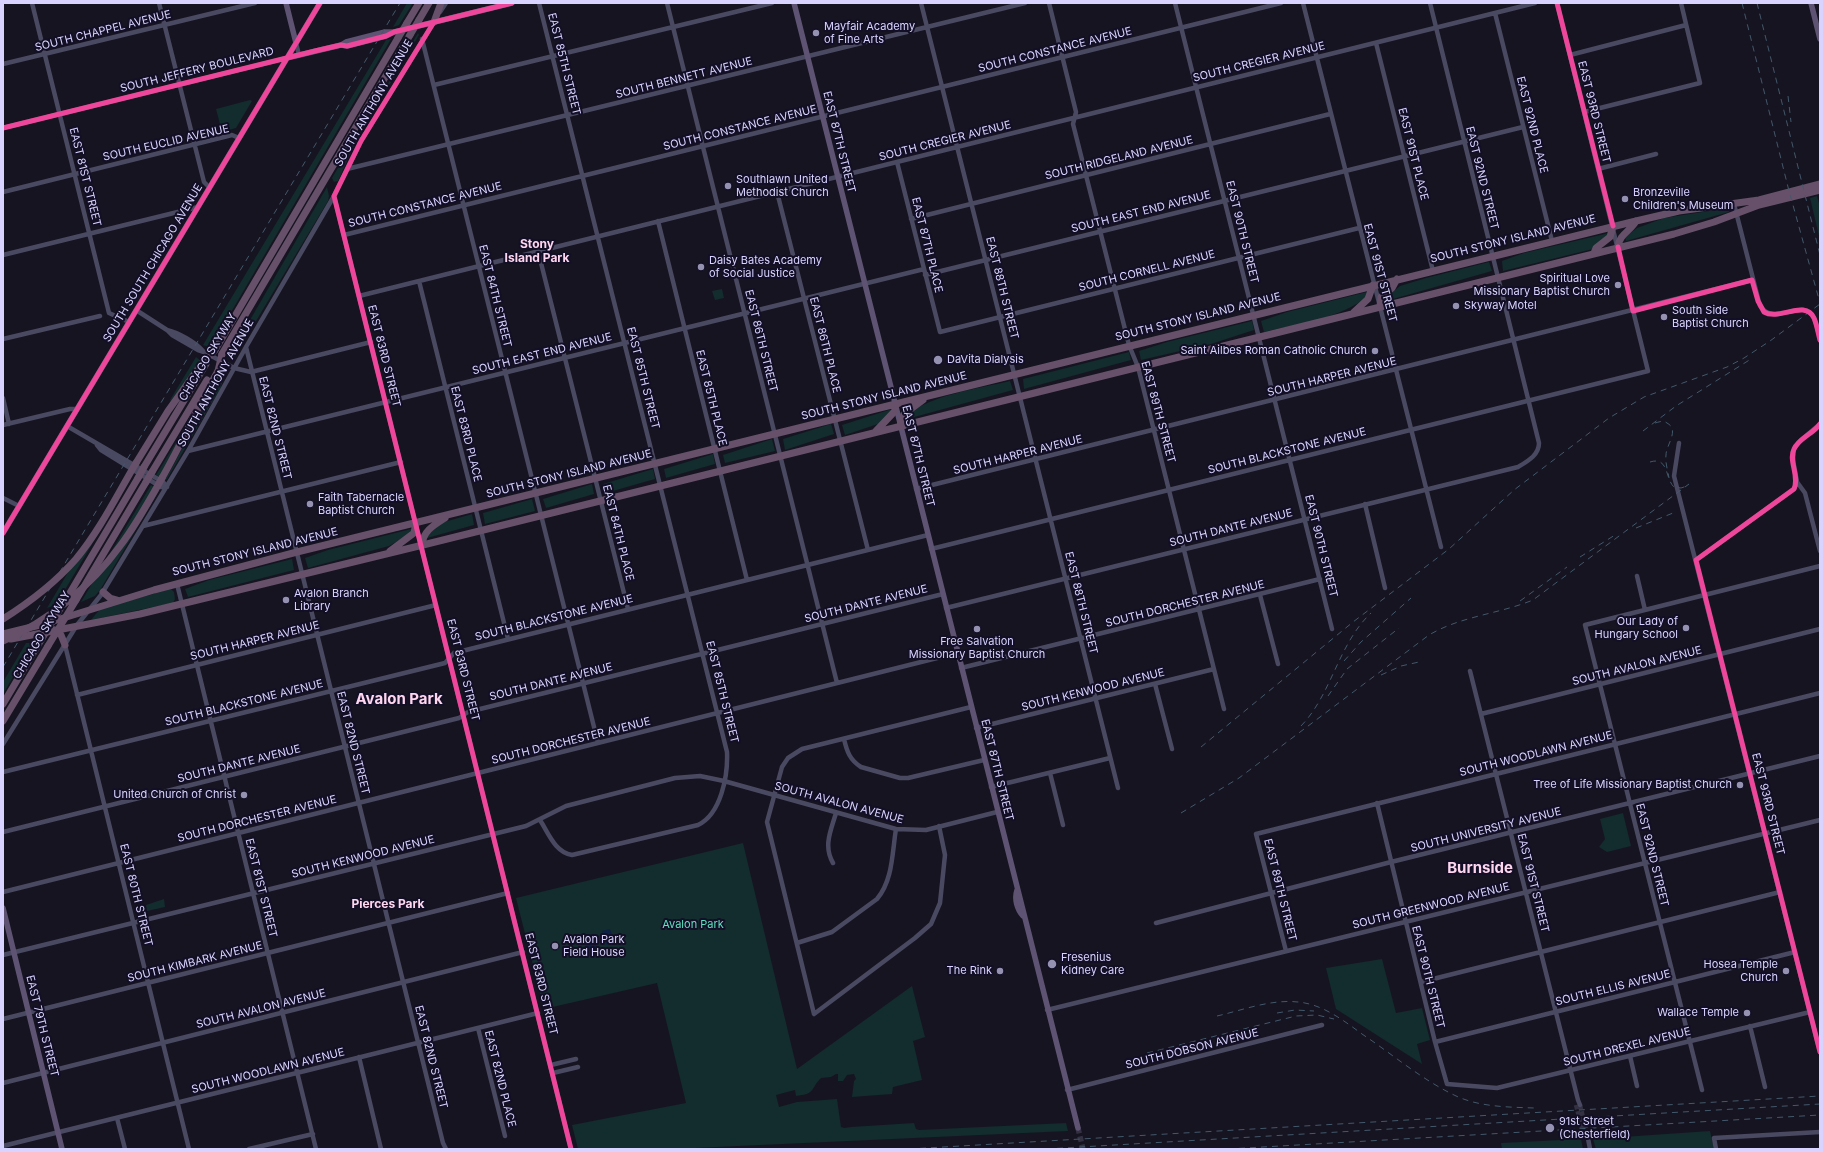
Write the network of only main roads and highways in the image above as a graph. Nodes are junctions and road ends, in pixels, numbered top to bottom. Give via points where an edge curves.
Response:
1 (286, 3) edge
2 (320, 3) edge
3 (418, 3) edge
4 (429, 3) edge
5 (440, 3) edge
6 (512, 3) edge
7 (794, 3) edge
8 (1811, 3) edge
9 (434, 22) junction
10 (396, 35) junction
11 (1820, 39) edge
12 (296, 43) junction
13 (287, 58) junction
14 (1820, 184) edge
15 (1820, 190) edge
16 (1636, 221) junction
17 (1613, 226) junction
18 (1618, 248) junction
19 (1594, 253) junction
20 (1397, 279) junction
21 (1373, 285) junction
22 (1380, 307) junction
23 (1350, 314) junction
24 (204, 363) junction
25 (216, 369) junction
26 (928, 397) junction
27 (895, 405) junction
28 (900, 425) junction
29 (875, 432) junction
30 (448, 515) junction
31 (416, 523) junction
32 (3, 533) edge
33 (422, 545) junction
34 (386, 554) junction
35 (103, 592) road end
36 (117, 600) junction
37 (3, 619) edge
38 (54, 630) junction
39 (3, 634) edge
40 (3, 641) edge
41 (65, 644) road end
42 (3, 704) edge
43 (3, 721) edge
44 (3, 908) edge
45 (1076, 1128) tunnel mouth
46 (62, 1149) edge

1 - 12 main road
2 - 12 main road, SOUTH SOUTH CHICAGO AVENUE
3 - 10 highway, CHICAGO SKYWAY, bridge via 407,23
4 - 25 highway, CHICAGO SKYWAY, bridge via 222,354
5 - 9 highway
6 - 9 main road, SOUTH JEFFERY BOULEVARD
7 - 27 main road, EAST 87TH STREET
8 - 11 main road
9 - 10 main road, SOUTH JEFFERY BOULEVARD
10 - 13 main road, SOUTH JEFFERY BOULEVARD via 385,32
10 - 24 highway, CHICAGO SKYWAY, bridge via 330,154 215,350
12 - 13 main road, SOUTH SOUTH CHICAGO AVENUE
13 - 32 main road, SOUTH SOUTH CHICAGO AVENUE
14 - 16 highway, SOUTH STONY ISLAND AVENUE via 1760,200 1678,211
15 - 18 highway via 1759,205 1690,229
16 - 17 highway, SOUTH STONY ISLAND AVENUE
16 - 18 highway via 1633,228 1621,238
17 - 19 highway via 1610,237 1596,248
17 - 20 highway, SOUTH STONY ISLAND AVENUE
18 - 19 highway
19 - 22 highway
20 - 21 highway, SOUTH STONY ISLAND AVENUE
20 - 22 highway via 1392,288 1381,297
21 - 23 highway via 1368,299
21 - 26 highway, SOUTH STONY ISLAND AVENUE
22 - 23 highway
23 - 28 highway
24 - 37 highway, bridge via 168,411 96,531 76,558 41,592
24 - 42 highway, CHICAGO SKYWAY, bridge
25 - 40 highway, bridge via 176,453 121,546 97,574 57,610
25 - 43 highway, CHICAGO SKYWAY, bridge
26 - 27 highway, SOUTH STONY ISLAND AVENUE
26 - 28 highway via 904,414
27 - 28 main road, EAST 87TH STREET
27 - 29 highway via 894,411
27 - 30 highway, SOUTH STONY ISLAND AVENUE
28 - 29 highway
28 - 45 main road, EAST 87TH STREET via 1017,890 1015,896 1023,916
29 - 33 highway
30 - 31 highway, SOUTH STONY ISLAND AVENUE
30 - 33 highway via 426,532
31 - 34 highway via 414,533
31 - 36 highway, SOUTH STONY ISLAND AVENUE
33 - 34 highway
34 - 38 highway via 140,614
35 - 36 highway
36 - 39 highway, SOUTH STONY ISLAND AVENUE via 44,624
38 - 40 highway
38 - 41 highway via 61,635
44 - 46 main road, EAST 79TH STREET

